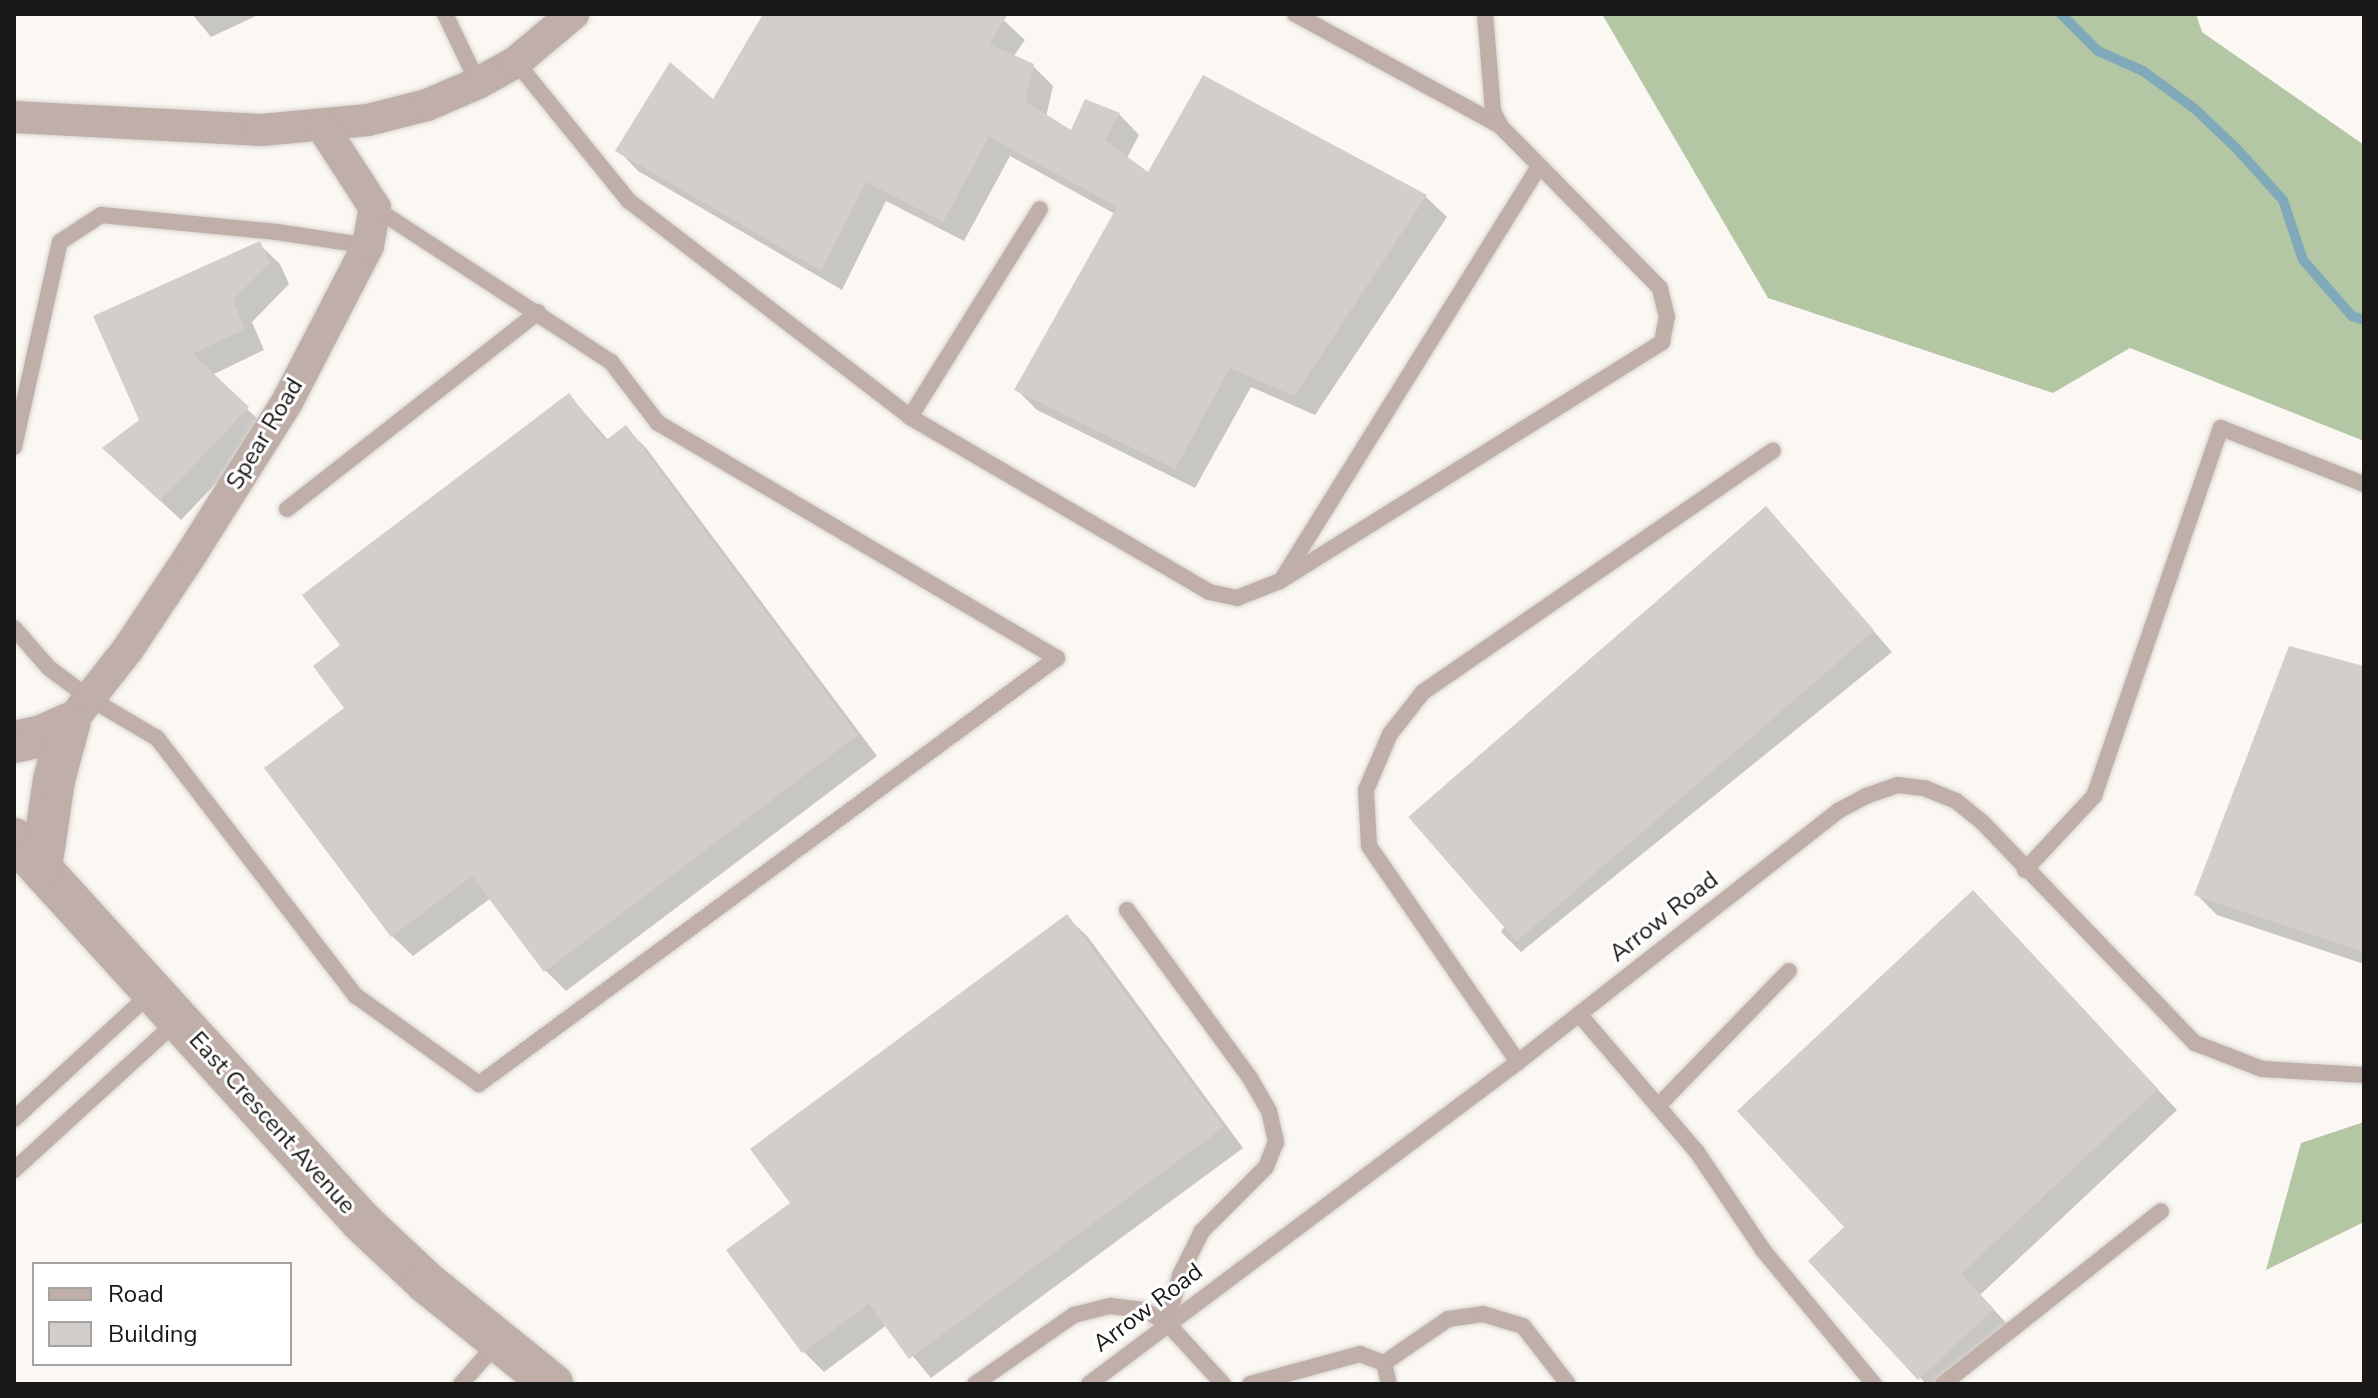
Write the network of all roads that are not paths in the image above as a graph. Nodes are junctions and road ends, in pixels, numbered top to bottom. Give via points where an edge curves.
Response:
1 (445, 14) edge
2 (573, 14) edge
3 (1295, 14) edge
4 (1485, 14) edge
5 (516, 62) junction
6 (478, 83) junction
7 (14, 117) edge
8 (322, 126) junction
9 (1501, 127) junction
10 (1539, 166) junction
11 (375, 208) junction
12 (1040, 209) dead end
13 (368, 246) junction
14 (538, 312) junction
15 (20, 400) edge
16 (910, 417) junction
17 (14, 447) edge
18 (1773, 451) dead end
19 (2364, 484) edge
20 (287, 509) dead end
21 (1280, 581) junction
22 (14, 628) edge
23 (79, 711) junction
24 (14, 742) edge
25 (27, 854) edge
26 (2025, 870) junction
27 (1127, 910) dead end
28 (1789, 971) dead end
29 (165, 1006) junction
30 (1579, 1014) junction
31 (1518, 1062) junction
32 (2364, 1075) edge
33 (1658, 1106) junction
34 (14, 1119) edge
35 (14, 1170) edge
36 (2161, 1211) dead end
37 (1167, 1323) junction
38 (498, 1342) junction
39 (1384, 1363) junction
40 (461, 1384) edge
41 (552, 1384) edge
42 (975, 1384) edge
43 (1089, 1384) edge
44 (1223, 1384) edge
45 (1250, 1384) edge
46 (1389, 1384) edge
47 (1568, 1384) edge
48 (1874, 1384) edge
49 (1943, 1384) edge

1 - 6 lane
2 - 5 street
3 - 9 lane
4 - 9 lane via 1493,111
5 - 6 street
5 - 16 lane via 629,201
6 - 8 street via 427,105
7 - 8 street via 262,130
8 - 11 street
9 - 10 lane
10 - 21 lane
10 - 21 lane via 1660,288 1667,317 1662,342
11 - 13 street, Spear Road
11 - 14 lane
12 - 16 lane
13 - 15 lane via 101,215 60,242
13 - 23 street, Spear Road via 287,402 159,606
14 - 20 lane
14 - 23 lane via 611,362 658,423 1057,658 479,1084 356,996 157,738
15 - 17 lane
16 - 21 lane via 1209,592 1237,598
18 - 31 lane via 1423,692 1390,734 1366,790 1369,846
19 - 26 lane via 2221,428 2094,796
22 - 23 lane
23 - 24 street via 42,736
23 - 25 street
25 - 29 street, East Crescent Avenue
26 - 30 lane, Arrow Road via 1956,801 1924,788 1898,785 1838,811
26 - 32 lane, Arrow Road via 2195,1043 2262,1069
27 - 37 lane via 1250,1078 1269,1111 1276,1142 1266,1167 1202,1231 1180,1275
28 - 33 lane
29 - 34 lane
29 - 35 lane
29 - 38 street, East Crescent Avenue via 362,1222
30 - 31 lane, Arrow Road
30 - 33 lane
31 - 37 lane, Arrow Road
33 - 48 lane via 1697,1152 1763,1250
36 - 49 lane
37 - 42 lane via 1144,1310 1111,1306 1074,1315
37 - 43 lane, Arrow Road
37 - 44 lane
38 - 40 lane
38 - 41 street, East Crescent Avenue
39 - 45 lane via 1360,1354
39 - 46 lane
39 - 47 lane via 1448,1319 1483,1314 1523,1326

